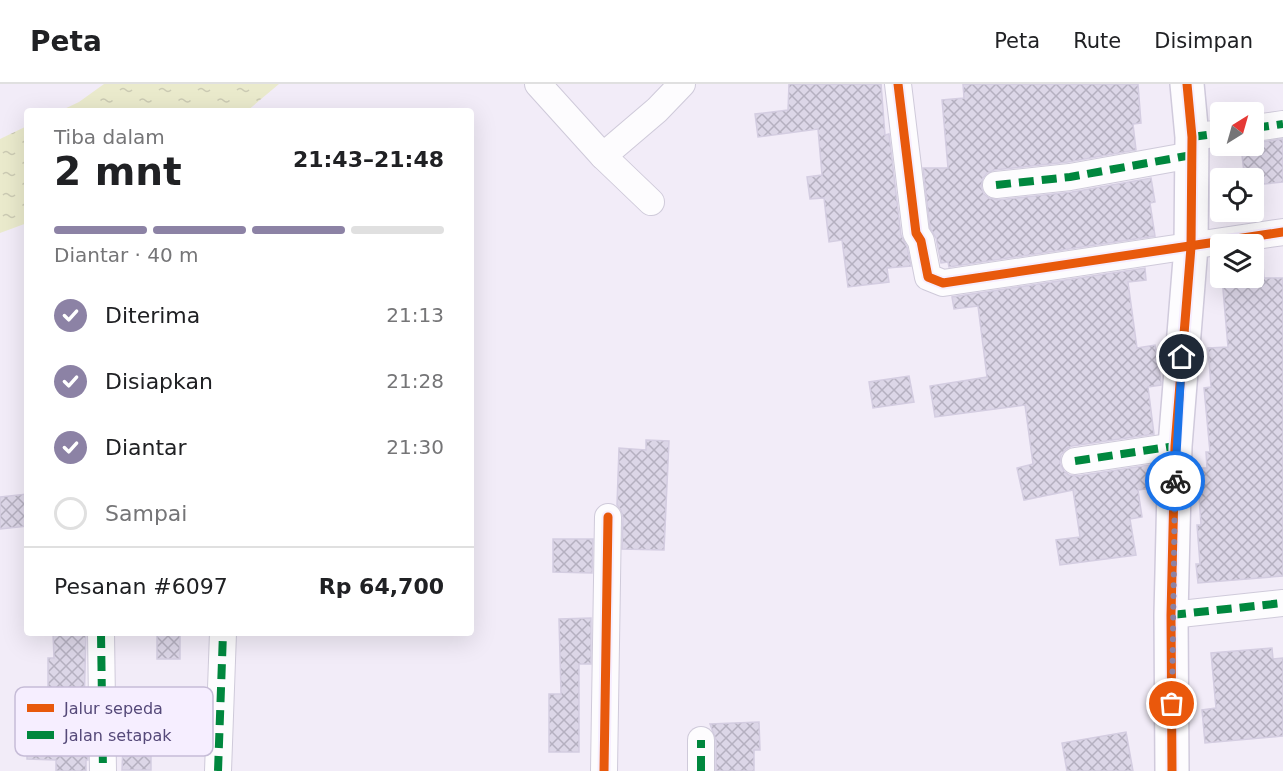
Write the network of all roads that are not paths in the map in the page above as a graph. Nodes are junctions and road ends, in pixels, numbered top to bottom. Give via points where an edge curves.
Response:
1 (538, 84) edge
2 (898, 84) edge
3 (1187, 84) edge
4 (678, 85) edge
5 (1283, 124) edge
6 (1264, 127) edge
7 (1202, 142) edge
8 (603, 156) junction
9 (996, 185) dead end
10 (651, 202) dead end
11 (1283, 232) edge
12 (1191, 247) junction
13 (1175, 446) junction
14 (1075, 461) dead end
15 (608, 517) dead end
16 (1283, 603) edge
17 (1171, 615) junction
18 (101, 636) edge
19 (223, 636) edge
20 (102, 687) edge
21 (701, 740) dead end
22 (103, 756) edge
23 (103, 771) edge
24 (218, 771) edge
25 (604, 771) edge
26 (701, 771) edge
27 (1172, 771) edge

1 - 8 street
2 - 12 street via 916,233 928,276 943,283
3 - 7 street
4 - 8 street via 657,110
5 - 6 street
7 - 9 street via 1091,174
7 - 12 street
8 - 10 street
11 - 12 street
12 - 13 street
13 - 14 street
13 - 17 street
15 - 25 street
16 - 17 street
17 - 27 street
18 - 20 street
19 - 24 street
21 - 26 street
22 - 23 street

